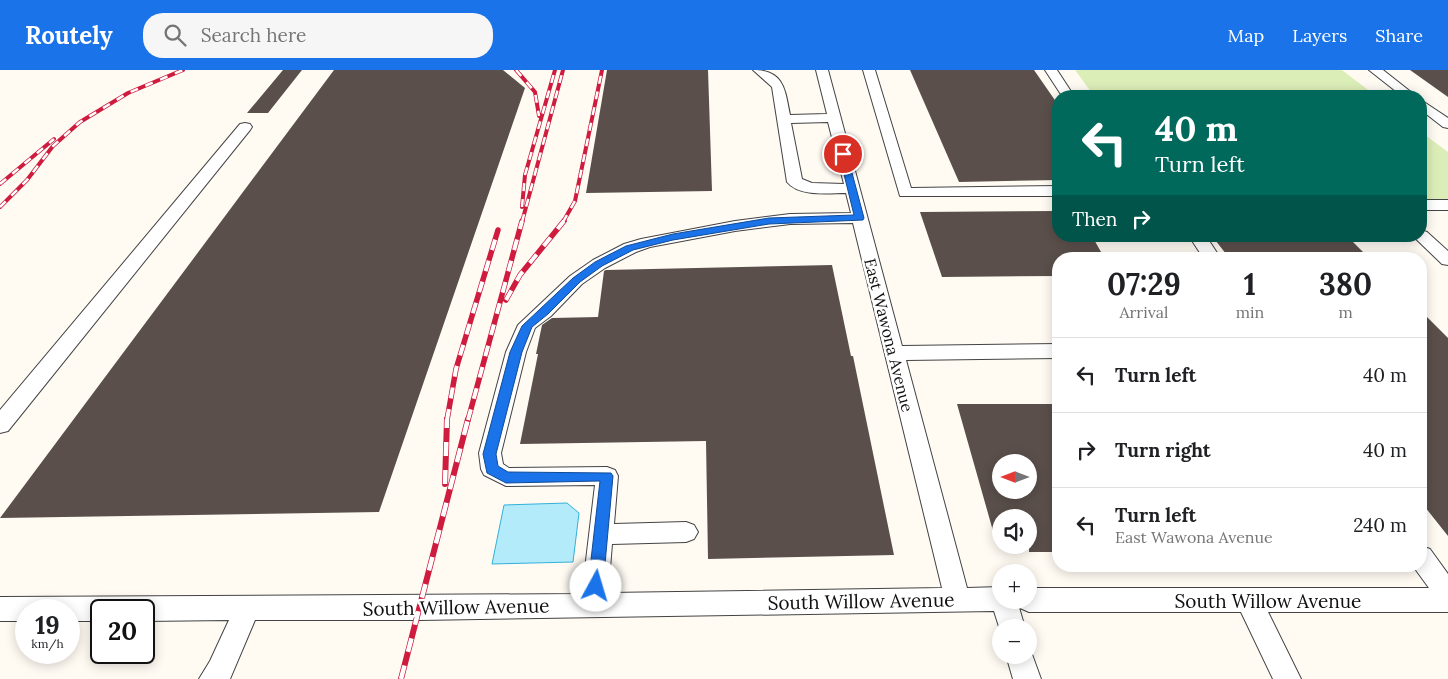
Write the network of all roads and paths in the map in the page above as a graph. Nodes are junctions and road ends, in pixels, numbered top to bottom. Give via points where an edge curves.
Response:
1 (759, 70) edge
2 (822, 70) edge
3 (868, 70) edge
4 (1051, 70) edge
5 (1375, 70) edge
6 (1064, 90) edge
7 (1402, 90) edge
8 (1427, 108) edge
9 (834, 118) junction
10 (784, 119) junction
11 (1448, 124) edge
12 (245, 127) dead end
13 (852, 190) junction
14 (1052, 191) edge
15 (1448, 205) edge
16 (1427, 206) edge
17 (859, 218) junction
18 (1427, 241) edge
19 (1448, 260) edge
20 (1052, 351) edge
21 (894, 353) junction
22 (0, 425) edge
23 (686, 532) dead end
24 (601, 534) junction
25 (1427, 565) edge
26 (1448, 595) edge
27 (957, 599) junction
28 (992, 600) edge
29 (1037, 600) edge
30 (1448, 600) edge
31 (1249, 601) junction
32 (594, 605) junction
33 (247, 608) junction
34 (0, 609) edge
35 (1023, 664) edge
36 (213, 679) edge
37 (1027, 679) edge
38 (1287, 679) edge

1 - 10 street via 778,86
2 - 9 street, East Wawona Avenue
3 - 14 street via 906,193
4 - 6 street
5 - 7 street
8 - 11 street
9 - 10 street
9 - 13 street, East Wawona Avenue
10 - 13 street via 795,182 810,188
12 - 22 street
13 - 17 street, East Wawona Avenue
15 - 16 street
17 - 21 street, East Wawona Avenue
17 - 24 street via 769,221 673,237 630,248 598,264 576,280 527,326 516,352 490,454 492,469 506,477 607,476
18 - 19 street
20 - 21 street
21 - 27 street, East Wawona Avenue
23 - 24 street
24 - 32 street
25 - 26 street
27 - 28 street, South Willow Avenue
27 - 32 street, South Willow Avenue
29 - 31 street, South Willow Avenue
30 - 31 street, South Willow Avenue
31 - 38 street
32 - 33 street, South Willow Avenue
33 - 34 street, South Willow Avenue
33 - 36 street
35 - 37 street

